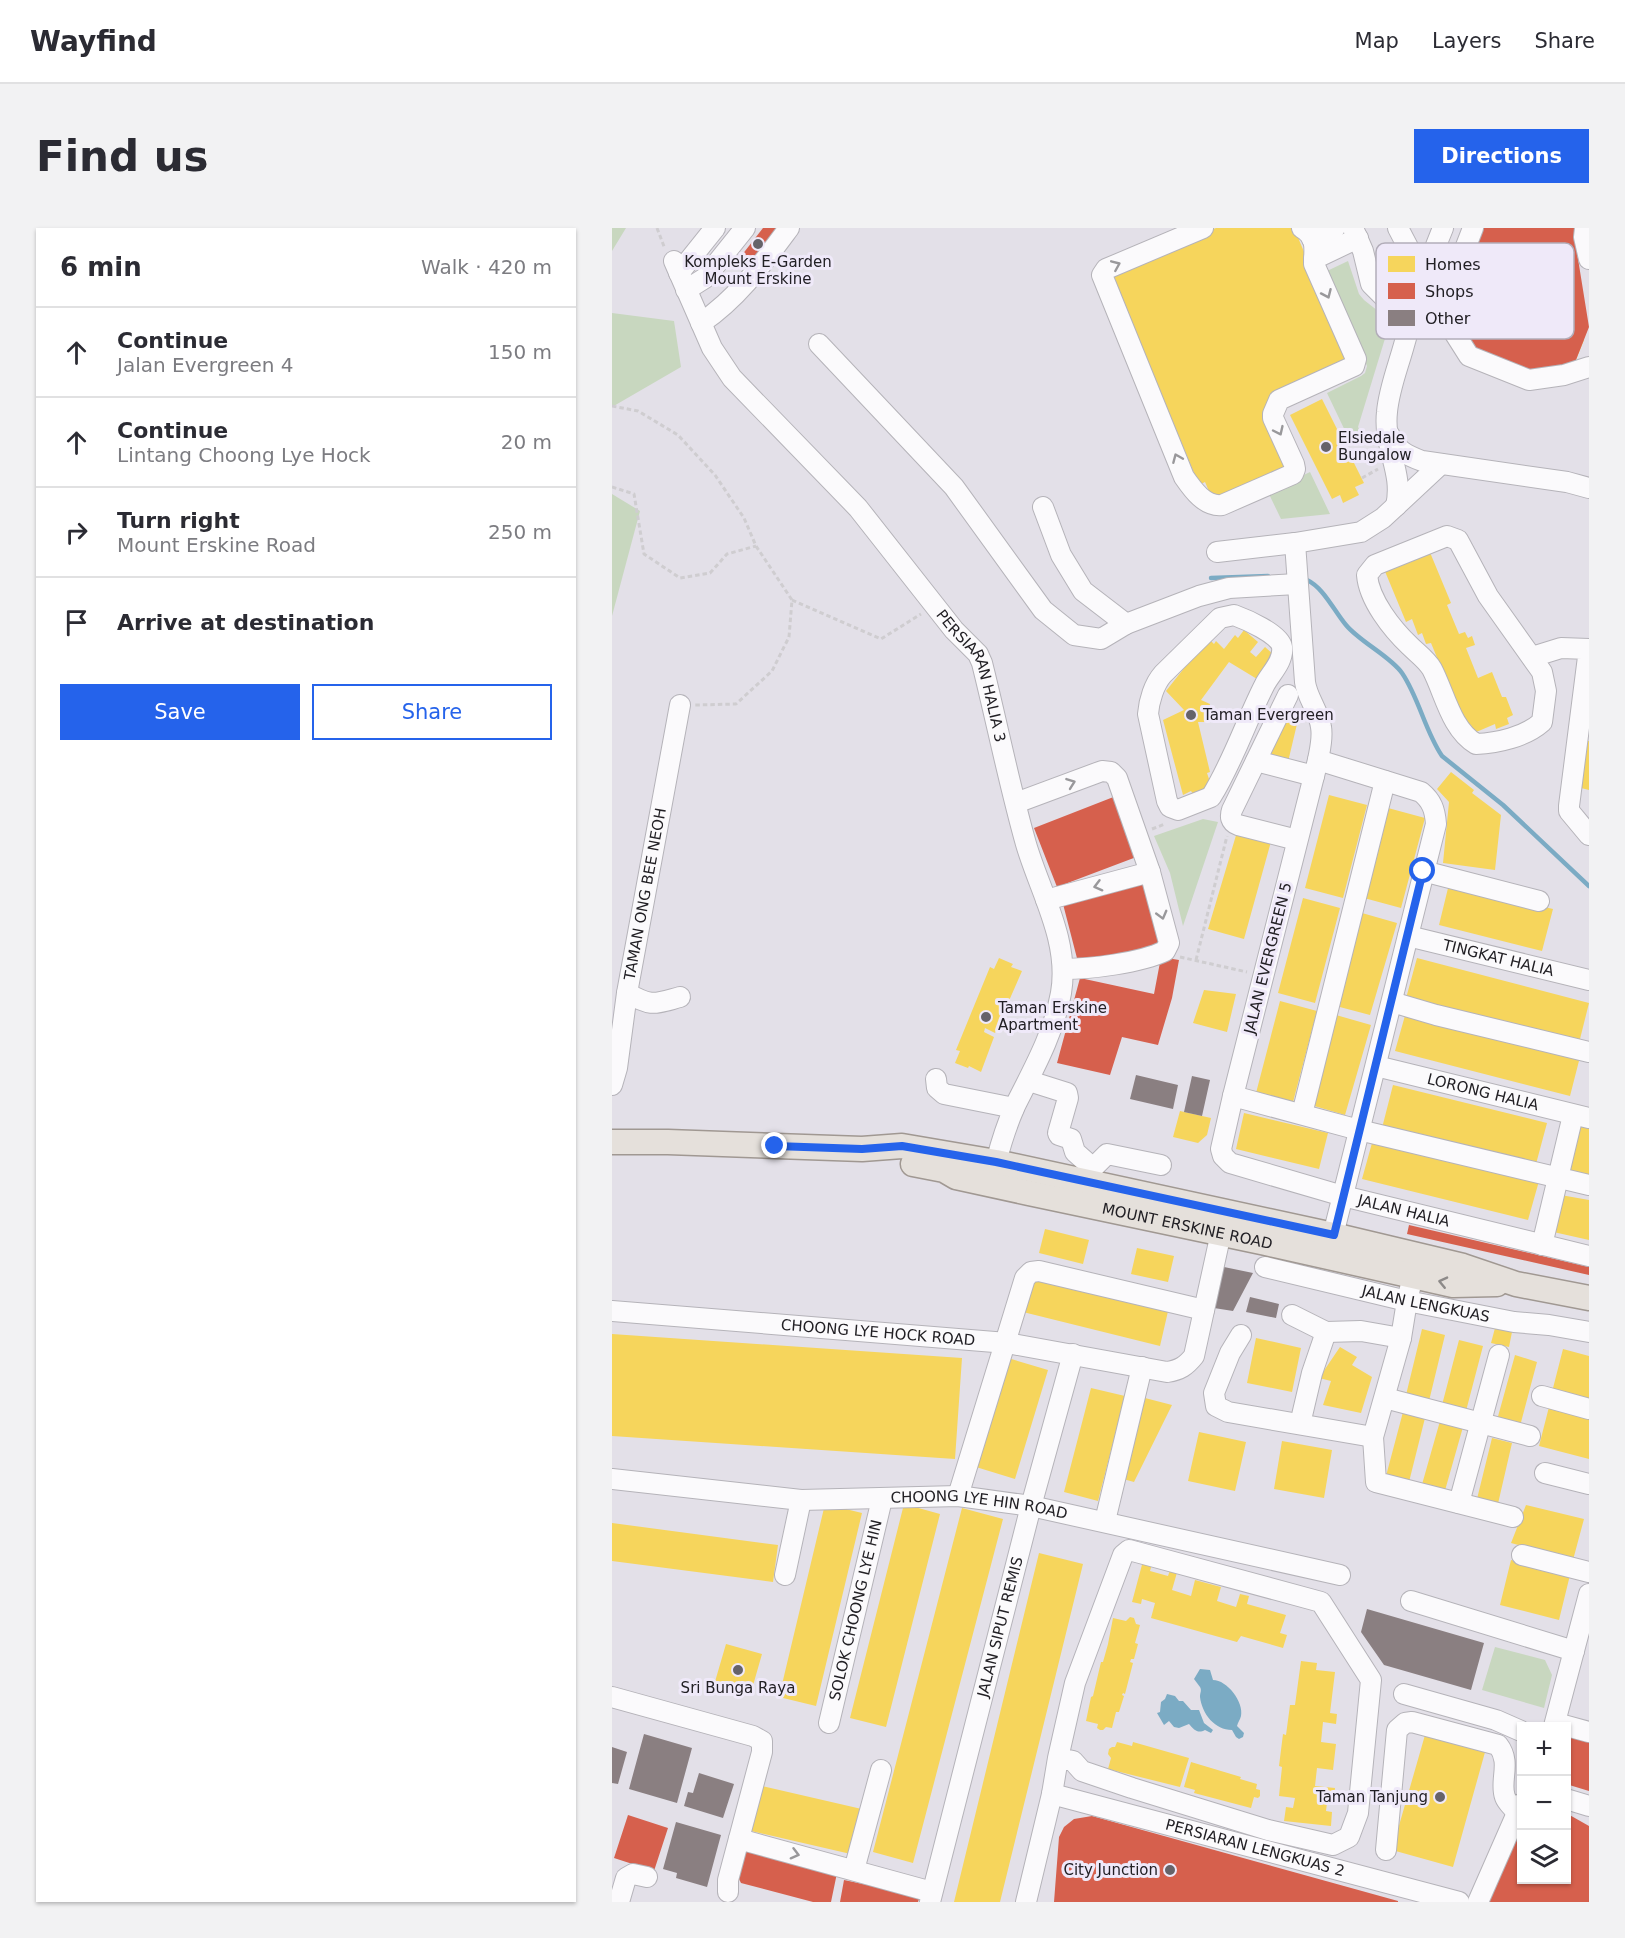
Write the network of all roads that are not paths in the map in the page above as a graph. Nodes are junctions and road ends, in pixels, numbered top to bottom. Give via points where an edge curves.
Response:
1 (715, 228) edge
2 (745, 228) edge
3 (789, 228) edge
4 (1203, 228) edge
5 (1335, 228) edge
6 (1398, 228) edge
7 (1443, 228) edge
8 (1473, 228) edge
9 (1585, 228) edge
10 (1356, 233) edge
11 (1307, 234) edge
12 (1406, 243) edge
13 (1437, 243) edge
14 (1467, 243) edge
15 (1314, 259) junction
16 (1589, 259) edge
17 (680, 275) junction
18 (1376, 289) edge
19 (701, 323) junction
20 (1406, 339) edge
21 (1458, 339) edge
22 (819, 344) dead end
23 (1589, 367) edge
24 (1387, 425) junction
25 (1441, 464) junction
26 (1589, 488) edge
27 (1396, 506) junction
28 (1043, 507) dead end
29 (1295, 543) junction
30 (1217, 552) dead end
31 (1297, 584) junction
32 (1126, 624) junction
33 (1589, 649) edge
34 (1532, 657) junction
35 (1266, 683) junction
36 (1288, 695) junction
37 (680, 705) road end
38 (1314, 708) junction
39 (1256, 761) junction
40 (1316, 768) junction
41 (1385, 781) junction
42 (1017, 803) junction
43 (1589, 835) edge
44 (1297, 840) junction
45 (1423, 871) junction
46 (1150, 872) junction
47 (1046, 900) junction
48 (1539, 901) dead end
49 (1408, 936) junction
50 (1063, 969) junction
51 (1589, 980) edge
52 (627, 993) junction
53 (680, 997) dead end
54 (1392, 1002) junction
55 (1589, 1052) edge
56 (1376, 1066) junction
57 (936, 1078) dead end
58 (1029, 1081) junction
59 (612, 1085) edge
60 (1233, 1096) junction
61 (1014, 1108) junction
62 (1302, 1114) junction
63 (1581, 1116) edge
64 (1359, 1130) junction
65 (612, 1142) edge
66 (862, 1149) junction
67 (1223, 1156) joint
68 (996, 1162) junction
69 (1161, 1165) dead end
70 (944, 1170) junction
71 (1558, 1178) junction
72 (1090, 1182) junction
73 (1589, 1185) edge
74 (1343, 1196) junction
75 (1110, 1211) junction
76 (1224, 1222) junction
77 (1334, 1235) junction
78 (1266, 1243) junction
79 (1542, 1245) junction
80 (1589, 1256) edge
81 (1415, 1265) junction
82 (1265, 1267) dead end
83 (1589, 1298) edge
84 (1407, 1301) junction
85 (1204, 1310) junction
86 (612, 1311) edge
87 (1292, 1316) dead end
88 (1326, 1332) junction
89 (1589, 1332) edge
90 (1241, 1335) dead end
91 (1401, 1338) junction
92 (1006, 1343) junction
93 (1073, 1354) junction
94 (1499, 1355) dead end
95 (1142, 1367) junction
96 (1542, 1396) dead end
97 (1385, 1398) junction
98 (1589, 1409) edge
99 (1481, 1422) junction
100 (1300, 1424) junction
101 (1530, 1436) dead end
102 (1373, 1437) junction
103 (1545, 1473) dead end
104 (612, 1479) edge
105 (1589, 1484) edge
106 (958, 1496) junction
107 (882, 1499) junction
108 (801, 1500) junction
109 (1459, 1503) junction
110 (1031, 1506) junction
111 (1513, 1517) dead end
112 (1104, 1521) junction
113 (1522, 1555) dead end
114 (1589, 1572) edge
115 (785, 1575) dead end
116 (1340, 1575) dead end
117 (1589, 1594) edge
118 (1411, 1601) dead end
119 (1574, 1650) junction
120 (1404, 1694) dead end
121 (612, 1697) edge
122 (1556, 1722) edge
123 (829, 1723) dead end
124 (1571, 1728) edge
125 (1517, 1729) edge
126 (1589, 1732) edge
127 (1058, 1758) junction
128 (880, 1770) dead end
129 (1052, 1794) junction
130 (1571, 1801) edge
131 (1589, 1806) edge
132 (1517, 1807) edge
133 (1517, 1813) edge
134 (739, 1839) junction
135 (1386, 1850) dead end
136 (854, 1870) junction
137 (647, 1877) dead end
138 (728, 1892) dead end
139 (931, 1897) edge
140 (619, 1902) edge
141 (1026, 1902) edge
142 (1459, 1902) edge
143 (1478, 1902) edge

1 - 17 street
2 - 17 street via 705,278
3 - 19 street via 747,283
15 -> 4 street via 1356,362 1277,402 1273,418 1294,464 1293,474 1222,505 1210,504 1184,477 1102,275 1106,269
5 - 11 street
6 - 12 street
7 - 13 street
8 - 14 street
9 - 16 street
10 - 15 street
10 - 18 street via 1371,284
11 - 15 street via 1316,247
17 - 19 street, PERSIARAN HALIA 3
19 - 42 street, PERSIARAN HALIA 3 via 732,378 858,508 954,630 978,654
20 - 24 street via 1389,398
21 - 23 street via 1469,356 1533,380
22 - 32 street via 954,487 1043,610 1074,634 1101,639
24 - 25 street via 1395,446 1403,453
24 - 27 street via 1399,484
25 - 26 street
25 - 27 street
27 - 29 street via 1361,532
28 - 32 street via 1061,555 1083,591
29 - 30 street
29 - 31 street, JALAN EVERGREEN 5
31 - 32 street via 1229,588
31 - 38 street, JALAN EVERGREEN 5 via 1305,682
33 - 34 street via 1561,648
33 - 43 street via 1569,811
34 - 34 street via 1488,596 1453,537 1430,542 1376,565 1367,575 1378,607 1431,667 1453,717 1467,739 1476,744 1508,738 1542,722 1546,691 1542,672
35 - 35 street via 1281,658 1279,640 1234,615 1220,618 1158,679 1148,714 1170,807 1178,810 1211,797
35 - 36 street
36 - 38 street
36 - 39 street
37 - 52 street, TAMAN ONG BEE NEOH
38 - 40 street, JALAN EVERGREEN 5 via 1322,728
39 - 40 street
39 - 44 street via 1231,818 1238,825
40 - 41 street
40 - 44 street, JALAN EVERGREEN 5
41 - 45 street via 1421,792 1432,803 1436,824
41 - 62 street
42 -> 46 street via 1102,771 1111,772 1117,778
42 - 47 street, PERSIARAN HALIA 3 via 1026,845
44 - 60 street, JALAN EVERGREEN 5
45 - 48 street
45 - 49 street
46 -> 47 street
46 -> 50 street via 1168,939 1164,951 1087,969
47 - 50 street, PERSIARAN HALIA 3 via 1057,932
49 - 51 street, TINGKAT HALIA
49 - 54 street
50 - 58 street, PERSIARAN HALIA 3 via 1054,1020
52 - 53 street via 654,1004
52 - 59 street, TAMAN ONG BEE NEOH
54 - 55 street
54 - 56 street
56 - 63 street, LORONG HALIA
56 - 64 street
57 - 61 street via 937,1088 944,1094
58 - 61 street, PERSIARAN HALIA 3
58 - 72 street via 1067,1093 1058,1132 1071,1139
60 - 62 street
60 - 67 street, JALAN EVERGREEN 5 via 1221,1149
61 - 68 street, PERSIARAN HALIA 3
62 - 64 street
63 - 71 street
64 - 71 street
64 - 74 street
65 - 66 main road, MOUNT ERSKINE ROAD
66 - 68 main road, MOUNT ERSKINE ROAD via 902,1146
66 - 70 main road, MOUNT ERSKINE ROAD via 896,1161
67 - 74 street, JALAN HALIA via 1230,1163
68 - 70 main road via 986,1172
68 - 72 main road, MOUNT ERSKINE ROAD via 998,1169 1015,1178
69 - 72 street via 1111,1153 1104,1156
70 - 75 main road, MOUNT ERSKINE ROAD via 957,1177
71 - 73 street
71 - 79 street
72 - 75 main road
72 - 76 main road, MOUNT ERSKINE ROAD
74 - 77 street
74 - 79 street, JALAN HALIA
75 - 76 main road, MOUNT ERSKINE ROAD
76 - 77 main road, MOUNT ERSKINE ROAD
76 - 78 main road, MOUNT ERSKINE ROAD
76 - 85 street, CHOONG LYE HOCK ROAD
77 - 78 main road via 1320,1244 1280,1236
77 - 81 main road via 1341,1250
78 - 81 main road, MOUNT ERSKINE ROAD
79 - 80 street, JALAN HALIA
81 - 83 main road, MOUNT ERSKINE ROAD via 1453,1285 1516,1284
81 - 84 street
82 - 84 street, JALAN LENGKUAS
84 - 89 street, JALAN LENGKUAS
84 - 91 street
85 - 92 street via 1035,1270 1025,1278
85 - 95 street, CHOONG LYE HOCK ROAD via 1194,1356 1186,1365 1167,1372
86 - 92 street, CHOONG LYE HOCK ROAD
87 - 88 street
88 - 91 street via 1361,1331
88 - 100 street
90 - 100 street via 1214,1393 1216,1406 1228,1412
91 - 97 street
92 - 93 street, CHOONG LYE HOCK ROAD
92 - 106 street
93 - 95 street, CHOONG LYE HOCK ROAD
93 - 110 street, JALAN SIPUT REMIS
94 - 99 street
95 - 112 street
96 - 98 street
97 - 99 street
97 - 102 street
99 - 101 street
99 - 109 street
100 - 102 street
102 - 109 street via 1376,1482
103 - 105 street
104 - 108 street, CHOONG LYE HIN ROAD
106 - 107 street, CHOONG LYE HIN ROAD
106 - 110 street, CHOONG LYE HIN ROAD
107 - 108 street, CHOONG LYE HIN ROAD
107 - 123 street, SOLOK CHOONG LYE HIN
108 - 115 street
109 - 111 street
110 - 112 street, CHOONG LYE HIN ROAD
110 - 139 street, JALAN SIPUT REMIS
112 - 116 street, CHOONG LYE HIN ROAD
113 - 114 street
117 - 119 street
118 - 119 street
119 - 122 street
120 - 125 street
121 - 134 street via 762,1741
124 - 126 street
127 - 127 street via 1073,1761 1082,1771 1132,1788 1268,1830 1333,1845 1349,1837 1358,1813 1371,1680 1321,1602 1128,1550 1075,1683
127 - 129 street
128 - 136 street
129 - 141 street
129 - 142 street, PERSIARAN LENGKUAS 2
130 - 131 street
132 - 135 street via 1505,1798 1505,1762 1498,1745 1404,1723 1397,1730
133 - 143 street
134 -> 136 street
134 - 138 street
136 - 139 street
137 - 140 street via 633,1874 626,1878

